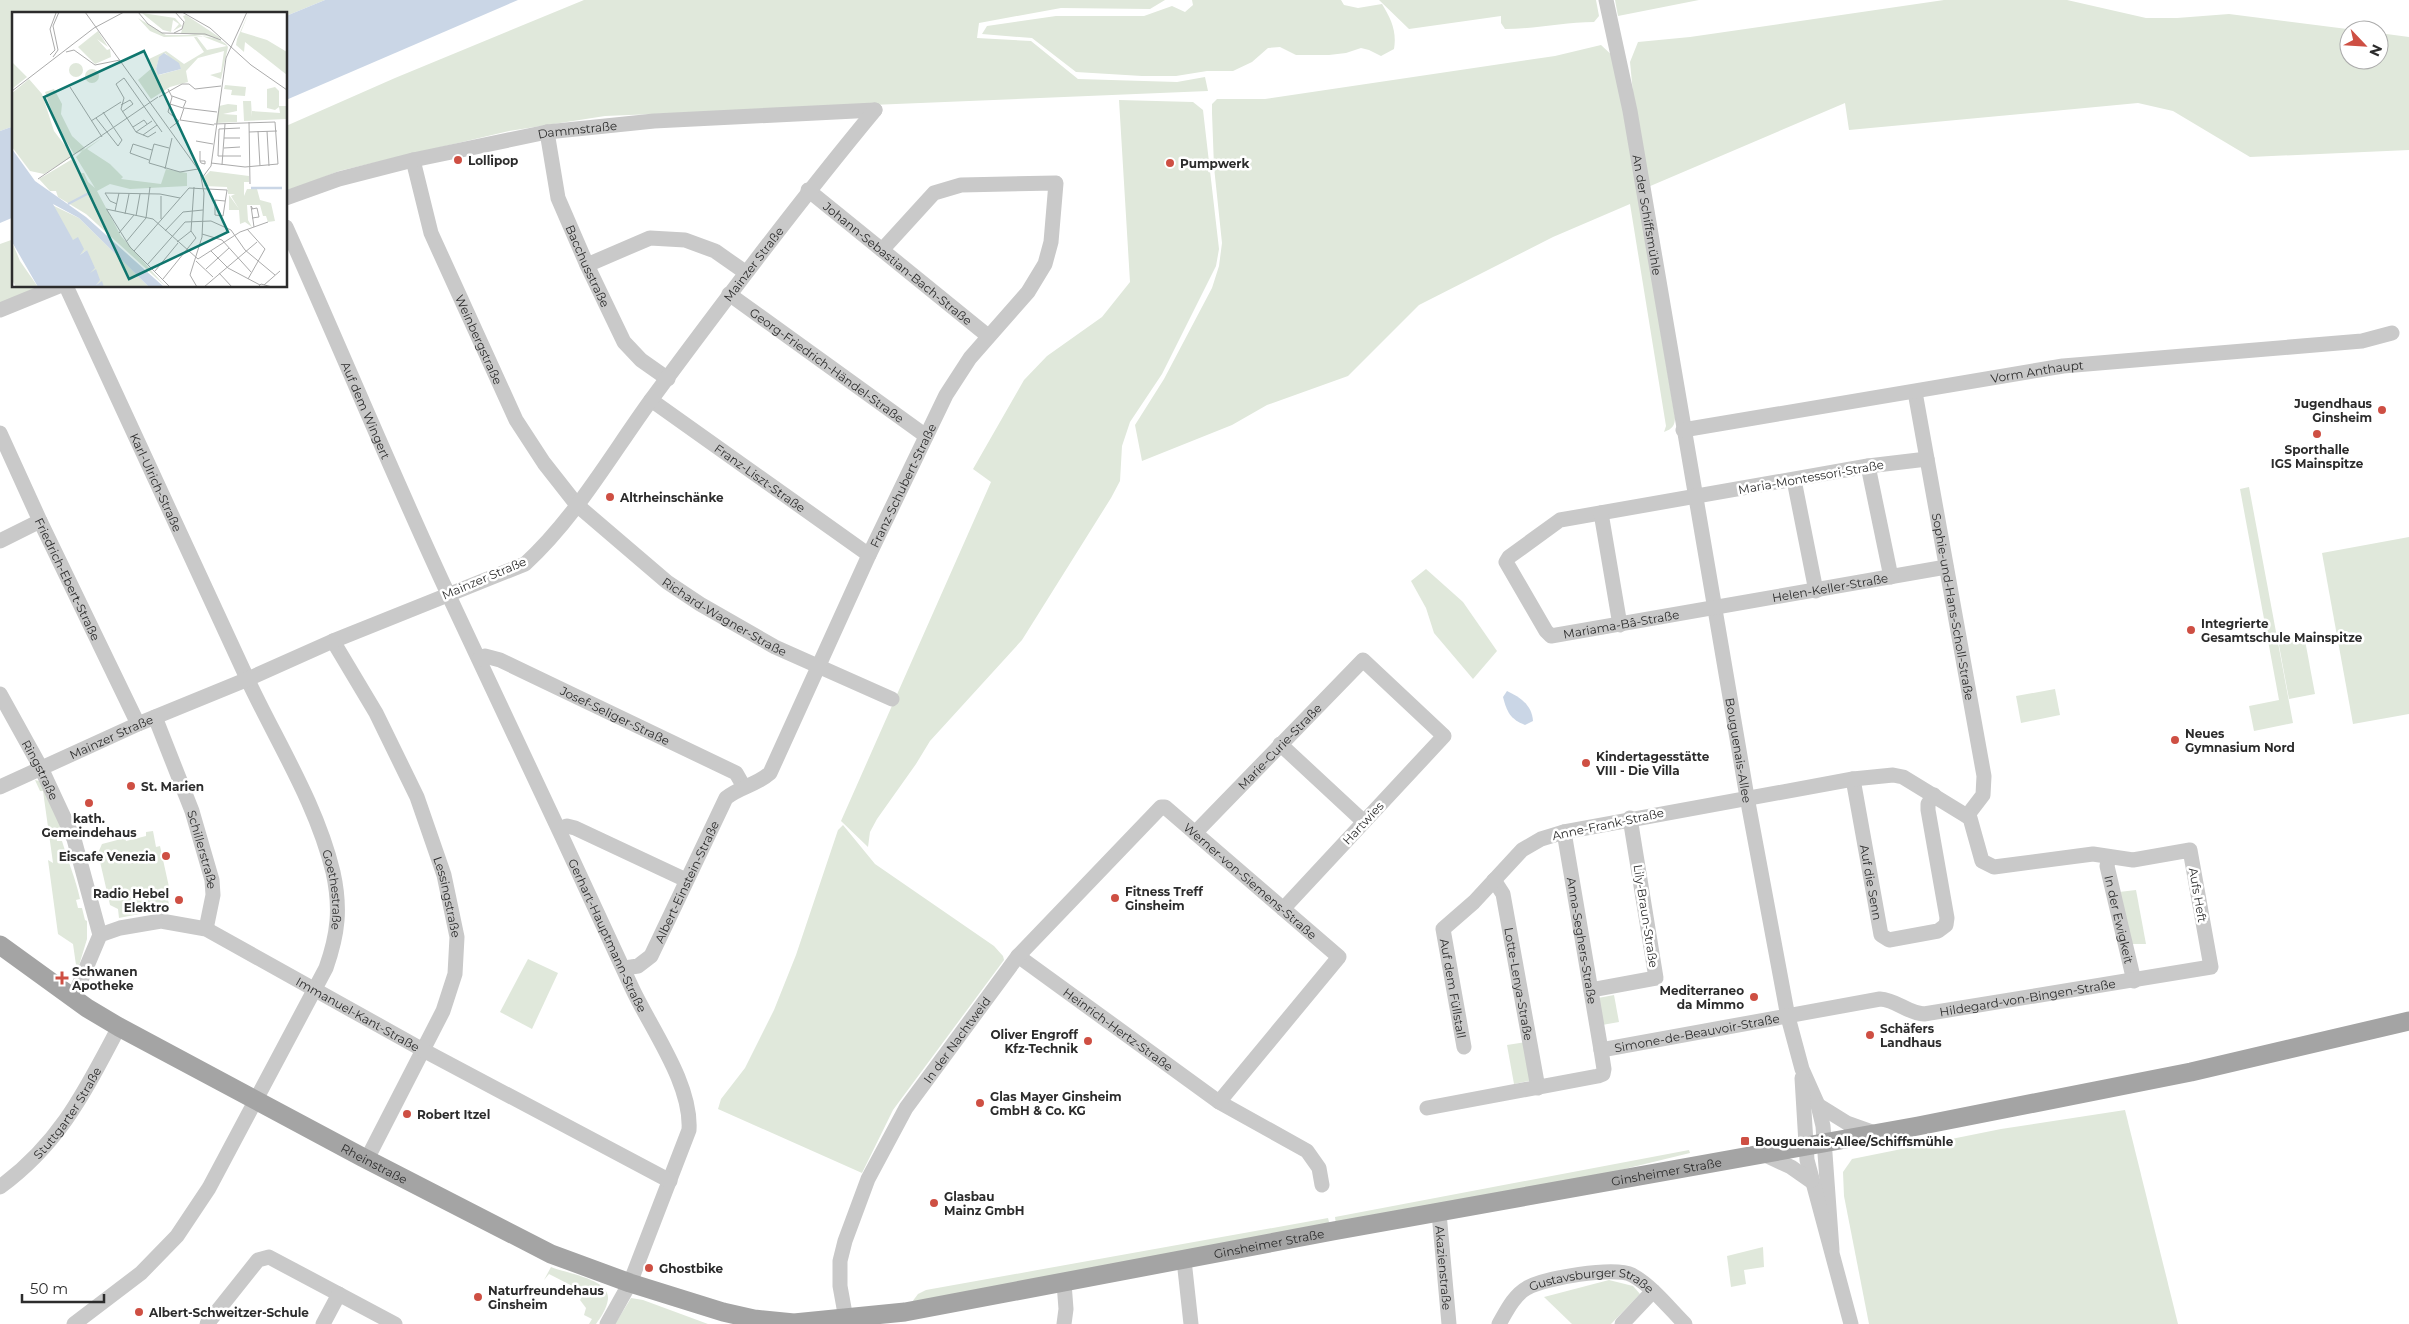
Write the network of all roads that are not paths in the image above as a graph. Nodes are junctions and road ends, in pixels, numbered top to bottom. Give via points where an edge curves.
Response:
1 (1606, 0) edge
2 (876, 110) joint
3 (547, 132) junction
4 (413, 160) junction
5 (808, 190) junction
6 (288, 197) edge
7 (288, 231) edge
8 (882, 250) junction
9 (587, 265) junction
10 (745, 272) junction
11 (54, 288) edge
12 (67, 288) edge
13 (729, 294) junction
14 (0, 310) edge
15 (2392, 333) dead end
16 (988, 336) junction
17 (668, 379) junction
18 (1915, 392) junction
19 (651, 400) junction
20 (1683, 430) junction
21 (0, 433) edge
22 (926, 436) junction
23 (1927, 459) junction
24 (1868, 466) junction
25 (1794, 480) junction
26 (1695, 498) junction
27 (577, 505) junction
28 (1602, 513) junction
29 (40, 521) junction
30 (0, 541) edge
31 (869, 555) junction
32 (1946, 567) junction
33 (1891, 577) junction
34 (1816, 590) junction
35 (448, 594) junction
36 (1714, 609) junction
37 (1620, 625) junction
38 (333, 641) junction
39 (480, 659) junction
40 (818, 666) junction
41 (248, 679) junction
42 (0, 694) edge
43 (892, 699) dead end
44 (155, 717) junction
45 (138, 724) junction
46 (1444, 736) joint
47 (1280, 744) junction
48 (41, 768) junction
49 (1853, 779) junction
50 (744, 786) junction
51 (0, 787) edge
52 (1934, 795) junction
53 (1747, 797) junction
54 (1161, 807) joint
55 (1967, 816) junction
56 (1630, 818) junction
57 (1364, 822) junction
58 (560, 829) junction
59 (1564, 832) junction
60 (1194, 833) junction
61 (2109, 857) junction
62 (686, 880) junction
63 (1494, 880) junction
64 (1283, 909) junction
65 (1443, 929) joint
66 (206, 930) junction
67 (100, 935) junction
68 (0, 945) edge
69 (1018, 956) junction
70 (2211, 967) joint
71 (625, 968) junction
72 (2134, 981) junction
73 (315, 989) junction
74 (1591, 990) junction
75 (74, 999) junction
76 (1788, 1017) junction
77 (2409, 1022) edge
78 (120, 1027) junction
79 (1464, 1047) dead end
80 (422, 1050) junction
81 (1601, 1050) junction
82 (1802, 1069) junction
83 (1538, 1088) junction
84 (258, 1100) junction
85 (1219, 1102) junction
86 (1818, 1104) junction
87 (1426, 1108) dead end
88 (1875, 1133) junction
89 (1825, 1142) junction
90 (1806, 1145) junction
91 (1761, 1153) junction
92 (367, 1159) junction
93 (670, 1181) junction
94 (1811, 1181) junction
95 (1322, 1185) dead end
96 (0, 1186) edge
97 (1439, 1213) junction
98 (1832, 1250) junction
99 (1184, 1260) junction
100 (630, 1283) junction
101 (1064, 1283) junction
102 (1653, 1291) junction
103 (339, 1294) junction
104 (728, 1318) edge
105 (846, 1319) junction
106 (774, 1323) edge
107 (74, 1324) edge
108 (207, 1324) edge
109 (323, 1324) edge
110 (395, 1324) edge
111 (607, 1324) edge
112 (1064, 1324) edge
113 (1191, 1324) edge
114 (1449, 1324) edge
115 (1499, 1324) edge
116 (1622, 1324) edge
117 (1685, 1324) edge
118 (1851, 1324) edge

1 - 20 street, An der Schiffsmühle via 1630,111
2 - 3 street, Dammstraße via 654,121
2 - 5 street, Mainzer Straße
3 - 4 street, Dammstraße
3 - 9 street, Bacchusstraße via 558,198
4 - 6 street, Dammstraße via 338,179
4 - 27 street, Weinbergstraße via 431,233 516,420
5 - 8 street, Johann-Sebastian-Bach-Straße
5 - 10 street, Mainzer Straße
7 - 35 street, Auf dem Wingert
8 - 16 street, Johann-Sebastian-Bach-Straße
8 - 16 street, Franz-Schubert-Straße via 934,193 960,185 1056,183 1051,242 1045,264 1028,292
9 - 10 street via 650,238 685,240 707,248
9 - 17 street, Bacchusstraße via 624,342 641,360
10 - 13 street, Mainzer Straße
11 - 14 street
12 - 41 street, Karl-Ulrich-Straße
13 - 17 street, Mainzer Straße
13 - 22 street, Georg-Friedrich-Händel-Straße
15 - 18 street, Vorm Anthaupt via 2362,341 2063,366
16 - 22 street, Franz-Schubert-Straße via 946,395
17 - 19 street, Mainzer Straße
18 - 20 street, Vorm Anthaupt
18 - 23 street, Sophie-und-Hans-Scholl-Straße
19 - 27 street, Mainzer Straße
19 - 31 street, Franz-Liszt-Straße
20 - 26 street, Bouguenais-Allee
21 - 29 street, Friedrich-Ebert-Straße
22 - 31 street, Franz-Schubert-Straße
23 - 24 street, Maria-Montessori-Straße
23 - 32 street, Sophie-und-Hans-Scholl-Straße
24 - 25 street, Maria-Montessori-Straße
24 - 33 street
25 - 26 street, Maria-Montessori-Straße
25 - 34 street
26 - 28 street, Mariama-Bâ-Straße
26 - 36 street, Bouguenais-Allee
27 - 35 street, Mainzer Straße via 525,564
27 - 40 street, Richard-Wagner-Straße via 667,582 775,647
28 - 37 street
28 - 37 street, Mariama-Bâ-Straße via 1560,520 1506,562 1551,636
29 - 30 street
29 - 45 street, Friedrich-Ebert-Straße
31 - 40 street, Franz-Schubert-Straße
32 - 33 street, Helen-Keller-Straße
32 - 55 street, Sophie-und-Hans-Scholl-Straße via 1984,776 1983,795
33 - 34 street, Helen-Keller-Straße
34 - 36 street, Helen-Keller-Straße
35 - 38 street, Mainzer Straße
35 - 39 street, Gerhart-Hauptmann-Straße
36 - 37 street, Mariama-Bâ-Straße
36 - 53 street, Bouguenais-Allee
38 - 41 street, Mainzer Straße
38 - 80 street, Lessingstraße via 376,713 413,789 444,875 457,937 455,974 443,1011
39 - 50 street, Josef-Seliger-Straße via 485,656 500,660 736,773
39 - 58 street, Gerhart-Hauptmann-Straße
40 - 43 street, Richard-Wagner-Straße
40 - 50 street, Franz-Schubert-Straße via 770,773 761,781
41 - 44 street, Mainzer Straße
41 - 73 street, Goethestraße via 314,812 333,872 338,906 336,940
42 - 48 street, Ringstraße
44 - 45 street, Mainzer Straße
44 - 66 street, Schillerstraße via 192,811 212,880 214,895
45 - 48 street, Mainzer Straße
46 - 47 street, Marie-Curie-Straße via 1363,660
46 - 57 street, Hartwies
47 - 57 street
47 - 60 street, Marie-Curie-Straße
48 - 51 street, Mainzer Straße
48 - 67 street, Ringstraße via 74,839
49 - 52 street, Anne-Frank-Straße via 1903,777
49 - 52 street, Auf die Senn via 1881,935 1889,940 1938,931 1946,925 1928,810
49 - 53 street, Anne-Frank-Straße
50 - 62 street, Albert-Einstein-Straße via 726,798
52 - 55 street, Anne-Frank-Straße
53 - 56 street, Anne-Frank-Straße
53 - 76 street, Bouguenais-Allee
54 - 60 street, Werner-von-Siemens-Straße
54 - 69 street, In der Nachtweid
55 - 61 street via 1972,822 1982,861 1994,867 2093,854
56 - 59 street, Anne-Frank-Straße
56 - 74 street, Lily-Braun-Straße via 1656,978
57 - 64 street, Hartwies
58 - 62 street via 567,826 575,828
58 - 71 street, Gerhart-Hauptmann-Straße
59 - 63 street, Anne-Frank-Straße via 1541,839 1522,850
59 - 74 street, Anna-Seghers-Straße
60 - 64 street, Werner-von-Siemens-Straße
61 - 70 street, Aufs Heft via 2132,860 2190,850
61 - 72 street, In der Ewigkeit via 2107,866
62 - 71 street, Albert-Einstein-Straße via 651,956 638,966
63 - 65 street, Anne-Frank-Straße
63 - 83 street, Lotte-Lenya-Straße via 1503,894
64 - 85 street, Werner-von-Siemens-Straße via 1339,957
65 - 79 street, Auf dem Füllstall
66 - 67 street, Immanuel-Kant-Straße via 161,921
66 - 73 street, Immanuel-Kant-Straße
67 - 75 street
68 - 75 main road, Rheinstraße
69 - 85 street, Heinrich-Hertz-Straße
69 - 105 street, In der Nachtweid via 906,1108 868,1178 840,1261 840,1286
70 - 72 street, Hildegard-von-Bingen-Straße
71 - 93 street, Gerhart-Hauptmann-Straße via 677,1077 690,1118 689,1130
72 - 76 street, Hildegard-von-Bingen-Straße via 1924,1014 1880,999
73 - 80 street, Immanuel-Kant-Straße
73 - 84 street, Goethestraße
74 - 81 street, Anna-Seghers-Straße
75 - 78 main road, Rheinstraße
76 - 81 street, Simone-de-Beauvoir-Straße
76 - 82 street, Bouguenais-Allee
77 - 88 main road, Ginsheimer Straße via 2191,1072
78 - 84 main road, Rheinstraße
78 - 96 street, Stuttgarter Straße via 68,1119 41,1152
80 - 92 street, Lessingstraße
80 - 93 street, Immanuel-Kant-Straße
81 - 83 street, Simone-de-Beauvoir-Straße via 1603,1074
82 - 86 street, Bouguenais-Allee
82 - 90 street, Bouguenais-Allee
83 - 87 street, Simone-de-Beauvoir-Straße
84 - 92 main road, Rheinstraße
84 - 107 street, Goethestraße via 210,1188 177,1236 141,1273
85 - 95 street, Heinrich-Hertz-Straße via 1307,1151 1319,1168
86 - 88 street via 1847,1123
86 - 89 street, Bouguenais-Allee
88 - 89 main road, Ginsheimer Straße
89 - 90 main road, Ginsheimer Straße
89 - 98 street, Bouguenais-Allee
90 - 91 main road, Ginsheimer Straße
90 - 94 street, Bouguenais-Allee
91 - 94 street
91 - 97 main road, Ginsheimer Straße
92 - 100 main road, Rheinstraße via 551,1254
93 - 100 street, Gerhart-Hauptmann-Straße
94 - 98 street, Bouguenais-Allee
97 - 99 main road, Ginsheimer Straße
97 - 114 street, Akazienstraße
98 - 118 street
99 - 101 main road, Ginsheimer Straße
99 - 113 street
100 - 104 main road, Rheinstraße
100 - 111 street, Gerhart-Hauptmann-Straße
101 - 105 main road, Ginsheimer Straße via 905,1312
101 - 112 street
102 - 115 street, Gustavsburger Straße via 1631,1275 1619,1272 1601,1271 1537,1283 1525,1289 1511,1304
102 - 116 street
102 - 117 street, Gustavsburger Straße
103 - 108 street via 269,1257 258,1260
103 - 109 street
103 - 110 street
104 - 106 main road, Rheinstraße
105 - 106 main road, Ginsheimer Straße

